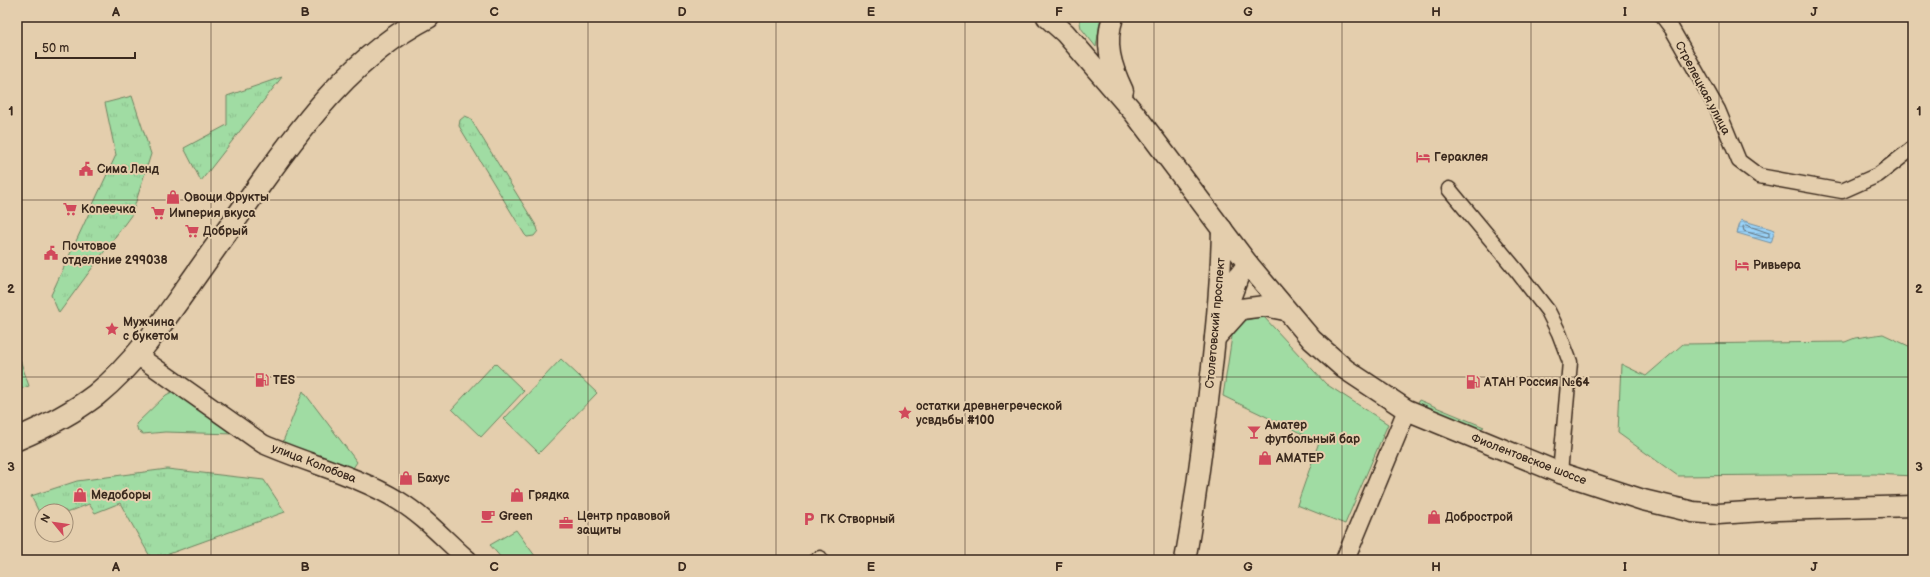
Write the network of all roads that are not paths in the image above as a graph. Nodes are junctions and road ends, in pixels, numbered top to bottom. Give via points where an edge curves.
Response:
1 (428, 17) edge
2 (1047, 17) edge
3 (1113, 17) edge
4 (1663, 17) edge
5 (1064, 25) edge
6 (1135, 114) junction
7 (1913, 148) edge
8 (1448, 189) dead end
9 (1222, 229) junction
10 (1248, 264) junction
11 (1285, 310) junction
12 (1215, 338) junction
13 (137, 355) junction
14 (1407, 410) junction
15 (17, 439) edge
16 (1560, 473) junction
17 (1913, 506) edge
18 (468, 560) edge
19 (816, 560) edge
20 (821, 560) edge
21 (1185, 560) edge
22 (1345, 560) edge

1 - 13 main road via 370,55 329,95 298,132
2 - 5 main road
3 - 6 main road via 1108,50 1112,69
4 - 7 street, Стрелецкая улица via 1718,110 1740,161 1759,176 1842,191 1878,175
5 - 6 main road
6 - 9 main road
8 - 16 street via 1522,277 1548,311 1559,333 1570,362
9 - 10 main road, Фиолентовское шоссе
9 - 12 main road, Столетовский проспект via 1221,281
10 - 11 main road, Фиолентовское шоссе
10 - 12 main road via 1238,277
11 - 12 main road via 1265,306 1241,309
11 - 14 main road, Фиолентовское шоссе via 1312,340 1344,369
12 - 21 main road, Столетовский проспект via 1195,509
13 - 15 main road via 95,395 69,414
13 - 18 street, улица Колобова via 263,444 368,484 398,501 428,521
14 - 16 main road, Фиолентовское шоссе
14 - 22 street
16 - 17 main road, Фиолентовское шоссе via 1643,500 1693,512 1718,514
19 - 20 street

